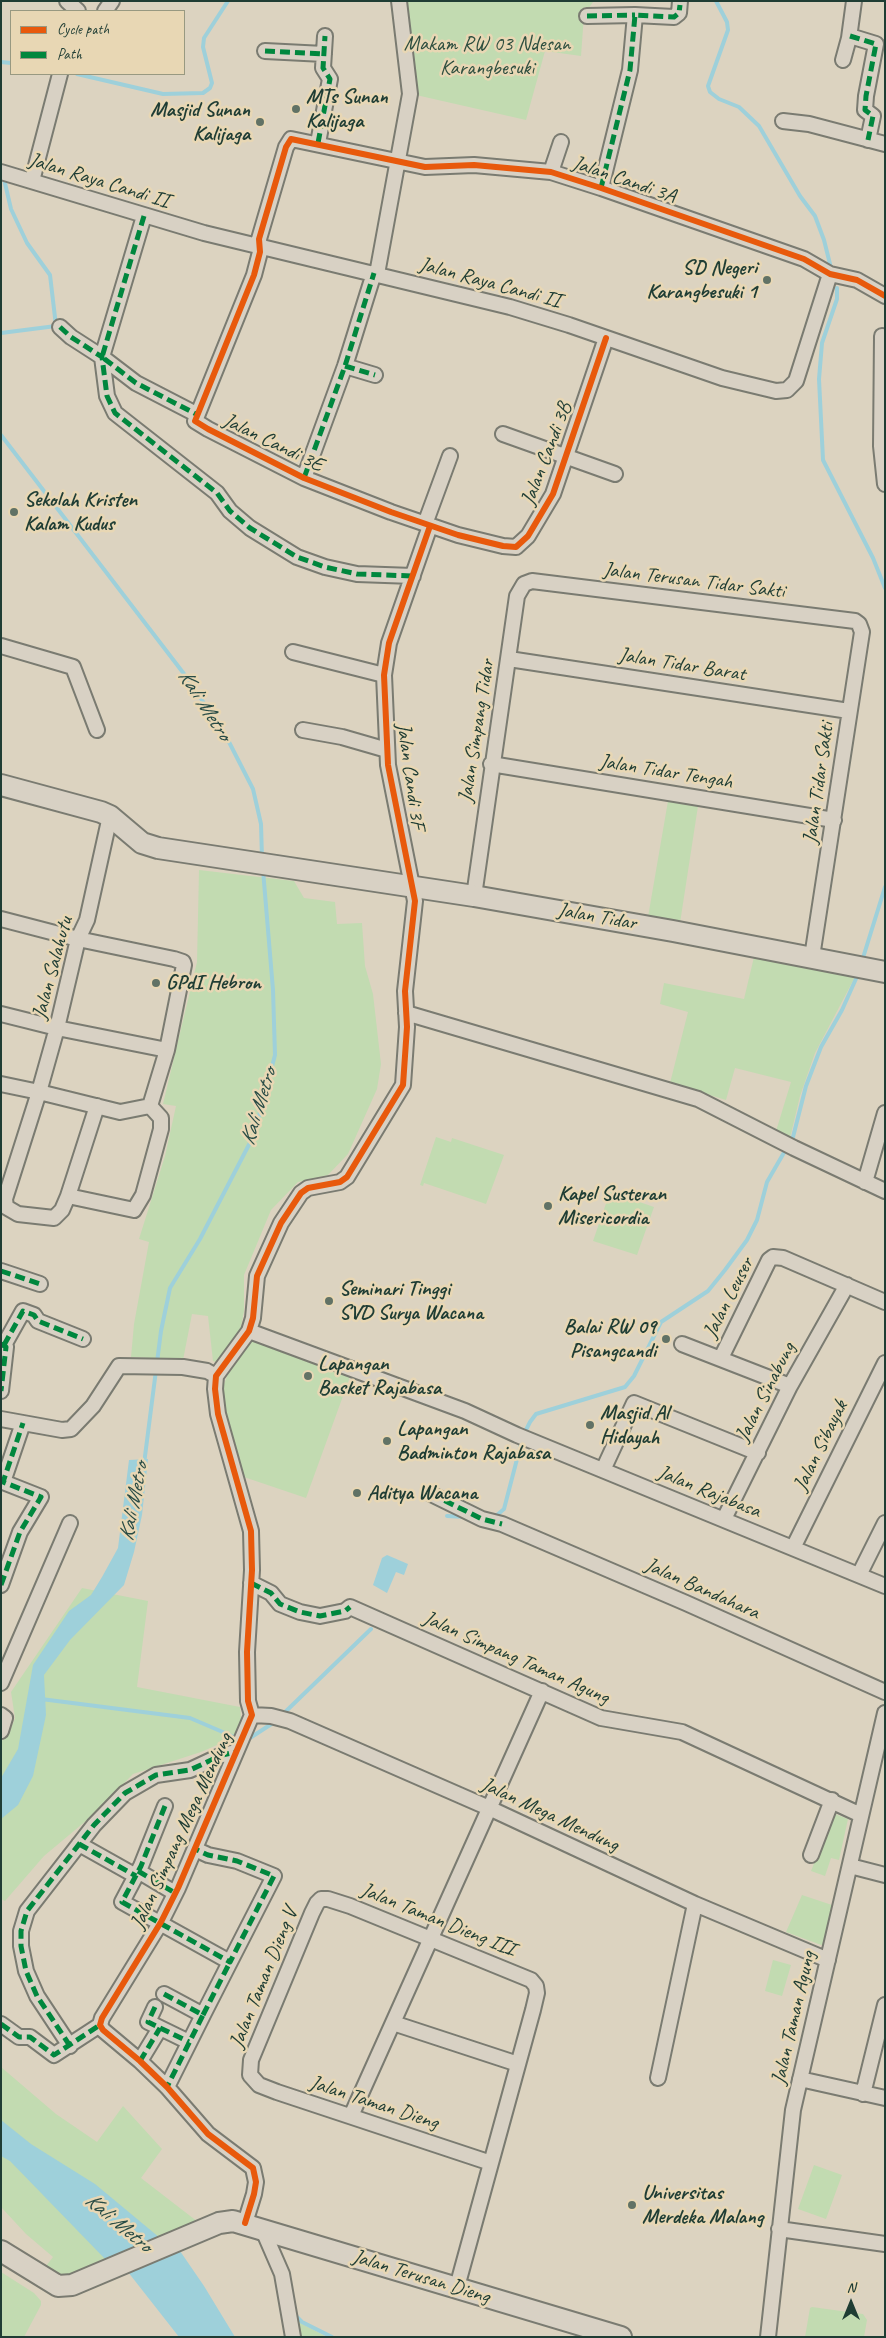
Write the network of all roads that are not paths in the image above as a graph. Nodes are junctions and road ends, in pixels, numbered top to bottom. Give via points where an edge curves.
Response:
1 (68, 1) edge
2 (399, 1) edge
3 (680, 1) edge
4 (854, 1) edge
5 (77, 10) edge
6 (635, 15) junction
7 (587, 16) dead end
8 (325, 36) dead end
9 (849, 37) junction
10 (264, 51) dead end
11 (324, 54) junction
12 (843, 60) dead end
13 (60, 75) edge
14 (783, 121) dead end
15 (868, 140) junction
16 (561, 142) dead end
17 (318, 143) junction
18 (885, 144) edge
19 (398, 162) junction
20 (1, 172) edge
21 (551, 172) junction
22 (32, 181) junction
23 (601, 188) junction
24 (144, 216) junction
25 (259, 247) junction
26 (375, 274) junction
27 (830, 274) junction
28 (885, 296) edge
29 (60, 327) dead end
30 (882, 336) dead end
31 (606, 338) junction
32 (102, 357) junction
33 (345, 366) junction
34 (375, 375) dead end
35 (196, 414) junction
36 (503, 434) dead end
37 (450, 456) dead end
38 (567, 458) junction
39 (615, 474) dead end
40 (304, 478) junction
41 (885, 484) edge
42 (428, 525) junction
43 (413, 576) junction
44 (532, 581) joint
45 (850, 620) joint
46 (1, 646) edge
47 (293, 652) dead end
48 (510, 659) junction
49 (384, 675) junction
50 (849, 710) junction
51 (97, 730) dead end
52 (304, 730) dead end
53 (387, 750) junction
54 (491, 764) junction
55 (1, 785) edge
56 (110, 816) junction
57 (834, 820) junction
58 (413, 887) junction
59 (474, 896) junction
60 (1, 919) edge
61 (78, 939) junction
62 (812, 957) junction
63 (881, 972) edge
64 (406, 1013) junction
65 (1, 1014) edge
66 (57, 1028) junction
67 (166, 1050) junction
68 (1, 1084) edge
69 (39, 1092) junction
70 (97, 1106) junction
71 (150, 1106) junction
72 (885, 1113) edge
73 (865, 1182) junction
74 (885, 1191) edge
75 (68, 1196) junction
76 (1, 1270) edge
77 (40, 1284) dead end
78 (847, 1285) junction
79 (885, 1302) edge
80 (249, 1331) junction
81 (83, 1338) dead end
82 (682, 1344) dead end
83 (4, 1345) edge
84 (721, 1358) junction
85 (885, 1363) edge
86 (216, 1376) junction
87 (790, 1386) junction
88 (1, 1391) edge
89 (1, 1419) edge
90 (23, 1423) junction
91 (758, 1453) junction
92 (5, 1462) edge
93 (603, 1470) junction
94 (2, 1484) edge
95 (431, 1494) dead end
96 (724, 1519) junction
97 (70, 1523) dead end
98 (885, 1523) edge
99 (793, 1548) junction
100 (859, 1575) junction
101 (251, 1583) junction
102 (1, 1585) edge
103 (885, 1586) edge
104 (1, 1683) edge
105 (542, 1691) junction
106 (885, 1692) edge
107 (885, 1713) edge
108 (1, 1715) edge
109 (252, 1715) junction
110 (1, 1731) edge
111 (238, 1749) junction
112 (832, 1800) junction
113 (165, 1806) dead end
114 (488, 1808) junction
115 (861, 1815) junction
116 (79, 1844) junction
117 (195, 1849) junction
118 (811, 1855) dead end
119 (850, 1866) junction
120 (137, 1873) junction
121 (885, 1875) edge
122 (175, 1893) junction
123 (321, 1899) joint
124 (694, 1904) junction
125 (161, 1922) junction
126 (429, 1938) junction
127 (828, 1960) junction
128 (230, 1962) junction
129 (164, 1994) dead end
130 (885, 2005) edge
131 (155, 2007) dead end
132 (203, 2015) junction
133 (1, 2024) edge
134 (100, 2024) junction
135 (393, 2024) junction
136 (160, 2028) junction
137 (189, 2042) junction
138 (70, 2046) junction
139 (140, 2061) junction
140 (518, 2064) junction
141 (250, 2075) joint
142 (658, 2078) dead end
143 (800, 2079) junction
144 (167, 2087) junction
145 (863, 2094) junction
146 (885, 2098) edge
147 (351, 2116) junction
148 (491, 2163) junction
149 (254, 2226) junction
150 (780, 2229) junction
151 (885, 2244) edge
152 (2, 2255) edge
153 (457, 2288) junction
154 (293, 2337) edge
155 (621, 2337) edge
156 (768, 2337) edge

1 - 5 street
2 - 19 street via 411,86
3 - 6 street via 674,17
4 - 9 street
6 - 7 street
6 - 23 street via 630,70
8 - 11 street
9 - 12 street
9 - 15 street via 876,44 866,96 865,110 873,116
10 - 11 street
11 - 17 street via 323,68 330,79
13 - 22 street
14 - 15 street via 809,124
15 - 18 street
16 - 21 street
17 - 19 street, Jalan Candi 3A
17 - 25 street, Jalan Candi 3E via 298,139 288,141
19 - 21 street, Jalan Candi 3A via 434,167 474,165
19 - 26 street
20 - 22 street, Jalan Raya Candi II
21 - 23 street, Jalan Candi 3A
22 - 24 street, Jalan Raya Candi II
23 - 27 street, Jalan Candi 3A via 804,259
24 - 25 street, Jalan Raya Candi II
24 - 32 street
25 - 26 street, Jalan Raya Candi II
25 - 35 street, Jalan Candi 3E via 258,262 242,305
26 - 31 street, Jalan Raya Candi II via 510,307
26 - 33 street
27 - 28 street via 857,280
27 - 31 street, Jalan Raya Candi II via 796,381 784,391 722,378
29 - 32 street
30 - 41 street via 881,446
31 - 38 street, Jalan Candi 3B
32 - 35 street via 136,382
32 - 43 street via 107,396 115,413 217,493 230,511 250,528 297,556 325,567 357,574
33 - 34 street
33 - 40 street
35 - 40 street, Jalan Candi 3E via 195,422 208,430
36 - 38 street
37 - 42 street, Jalan Candi 3F
38 - 39 street
38 - 42 street, Jalan Candi 3B via 548,506 528,536 516,547
40 - 42 street, Jalan Candi 3E
42 - 43 street, Jalan Candi 3F
43 - 49 street, Jalan Candi 3F via 390,643
44 - 45 street, Jalan Terusan Tidar Sakti
44 - 48 street, Jalan Simpang Tidar via 518,591
45 - 50 street, Jalan Tidar Sakti via 859,624 862,632
46 - 51 street via 74,667
47 - 49 street
48 - 50 street, Jalan Tidar Barat
48 - 54 street, Jalan Simpang Tidar
49 - 53 street, Jalan Candi 3F
50 - 57 street, Jalan Tidar Sakti
52 - 53 street
53 - 58 street, Jalan Candi 3F
54 - 57 street, Jalan Tidar Tengah
54 - 59 street, Jalan Simpang Tidar
55 - 56 main road
56 - 58 main road, Jalan Tidar via 142,843 165,849
56 - 61 street, Jalan Salahutu via 86,920
57 - 62 street, Jalan Tidar Sakti
58 - 59 main road, Jalan Tidar
58 - 64 street, Jalan Candi 3F
59 - 62 main road, Jalan Tidar
60 - 61 street
61 - 66 street, Jalan Salahutu
61 - 67 street via 183,962
62 - 63 main road, Jalan Tidar
64 - 73 street via 698,1100
64 - 80 street, Jalan Candi 3F via 405,1078 401,1091 347,1177 340,1182 308,1188 281,1223 257,1276
65 - 66 street
66 - 67 street
66 - 69 street, Jalan Salahutu
67 - 71 street
68 - 69 street
69 - 70 street
69 - 75 street, Jalan Salahutu via 6,1207 18,1214 54,1218
70 - 71 street via 120,1112
70 - 75 street
71 - 75 street via 161,1118 161,1129 137,1208 132,1210
72 - 73 street
73 - 74 street
76 - 77 street
78 - 79 street, Jalan Leuser
78 - 84 street, Jalan Leuser via 774,1257 769,1260
78 - 87 street, Jalan Sinabung
80 - 86 street
80 - 93 street, Jalan Rajabasa via 465,1412
81 - 83 street via 38,1321 23,1311
82 - 84 street
83 - 88 street
84 - 87 street
85 - 99 street, Jalan Sibayak
86 - 90 street via 183,1367 119,1366 93,1406 70,1428 62,1430
86 - 101 street, Jalan Simpang Mega Mendung via 218,1414 251,1531
87 - 91 street, Jalan Sinabung
89 - 90 street
90 - 92 street
91 - 93 street via 634,1403
91 - 96 street, Jalan Sinabung
92 - 94 street
93 - 96 street, Jalan Rajabasa
94 - 102 street via 41,1497 20,1532
95 - 106 street, Jalan Bandahara
96 - 99 street, Jalan Rajabasa
97 - 104 street
98 - 100 street
99 - 100 street, Jalan Rajabasa
100 - 103 street, Jalan Rajabasa
101 - 105 street, Jalan Simpang Taman Agung via 271,1592 280,1604 300,1612 320,1616 350,1607
101 - 109 street, Jalan Simpang Mega Mendung via 247,1652 248,1701
105 - 112 street, Jalan Simpang Taman Agung via 601,1718 682,1732
105 - 114 street
107 - 115 street, Jalan Taman Agung
108 - 110 street via 5,1722
109 - 111 street, Jalan Simpang Mega Mendung
109 - 114 street, Jalan Mega Mendung via 275,1716 290,1721
111 - 116 street via 190,1770 156,1775 137,1785 114,1803
111 - 117 street, Jalan Simpang Mega Mendung
112 - 115 street, Jalan Simpang Taman Agung
112 - 118 street
113 - 120 street
114 - 124 street, Jalan Mega Mendung
114 - 126 street
115 - 119 street, Jalan Taman Agung
116 - 120 street
116 - 138 street via 27,1911 21,1930 26,1971 37,1996
117 - 122 street, Jalan Simpang Mega Mendung
117 - 128 street via 274,1876
119 - 121 street
119 - 127 street, Jalan Taman Agung
120 - 122 street
120 - 125 street via 122,1902
122 - 125 street, Jalan Simpang Mega Mendung
123 - 126 street, Jalan Taman Dieng III via 350,1906
123 - 141 street, Jalan Taman Dieng V via 316,1903 251,2060
124 - 127 street, Jalan Mega Mendung
124 - 142 street
125 - 128 street
125 - 134 street, Jalan Simpang Mega Mendung
126 - 135 street
126 - 140 street, Jalan Taman Dieng III via 531,1980 536,1986 537,1993
127 - 143 street, Jalan Taman Agung
128 - 132 street
129 - 132 street
130 - 145 street
131 - 136 street via 148,2022
132 - 137 street
133 - 138 street via 19,2037 30,2037 54,2055
134 - 138 street
134 - 139 street
135 - 140 street
135 - 147 street
136 - 137 street
136 - 139 street
137 - 144 street
139 - 144 street
140 - 148 street
141 - 147 street, Jalan Taman Dieng via 259,2085
143 - 145 street
143 - 150 street, Jalan Taman Agung via 793,2110
144 - 149 street via 208,2134 253,2168 256,2177
145 - 146 street
147 - 148 street, Jalan Taman Dieng
148 - 153 street
149 - 152 main road, Jalan Terusan Dieng via 233,2221 219,2223 81,2283 58,2286
149 - 153 main road, Jalan Terusan Dieng
149 - 154 street via 282,2274
150 - 151 street
150 - 156 street, Jalan Taman Agung
153 - 155 main road, Jalan Terusan Dieng

